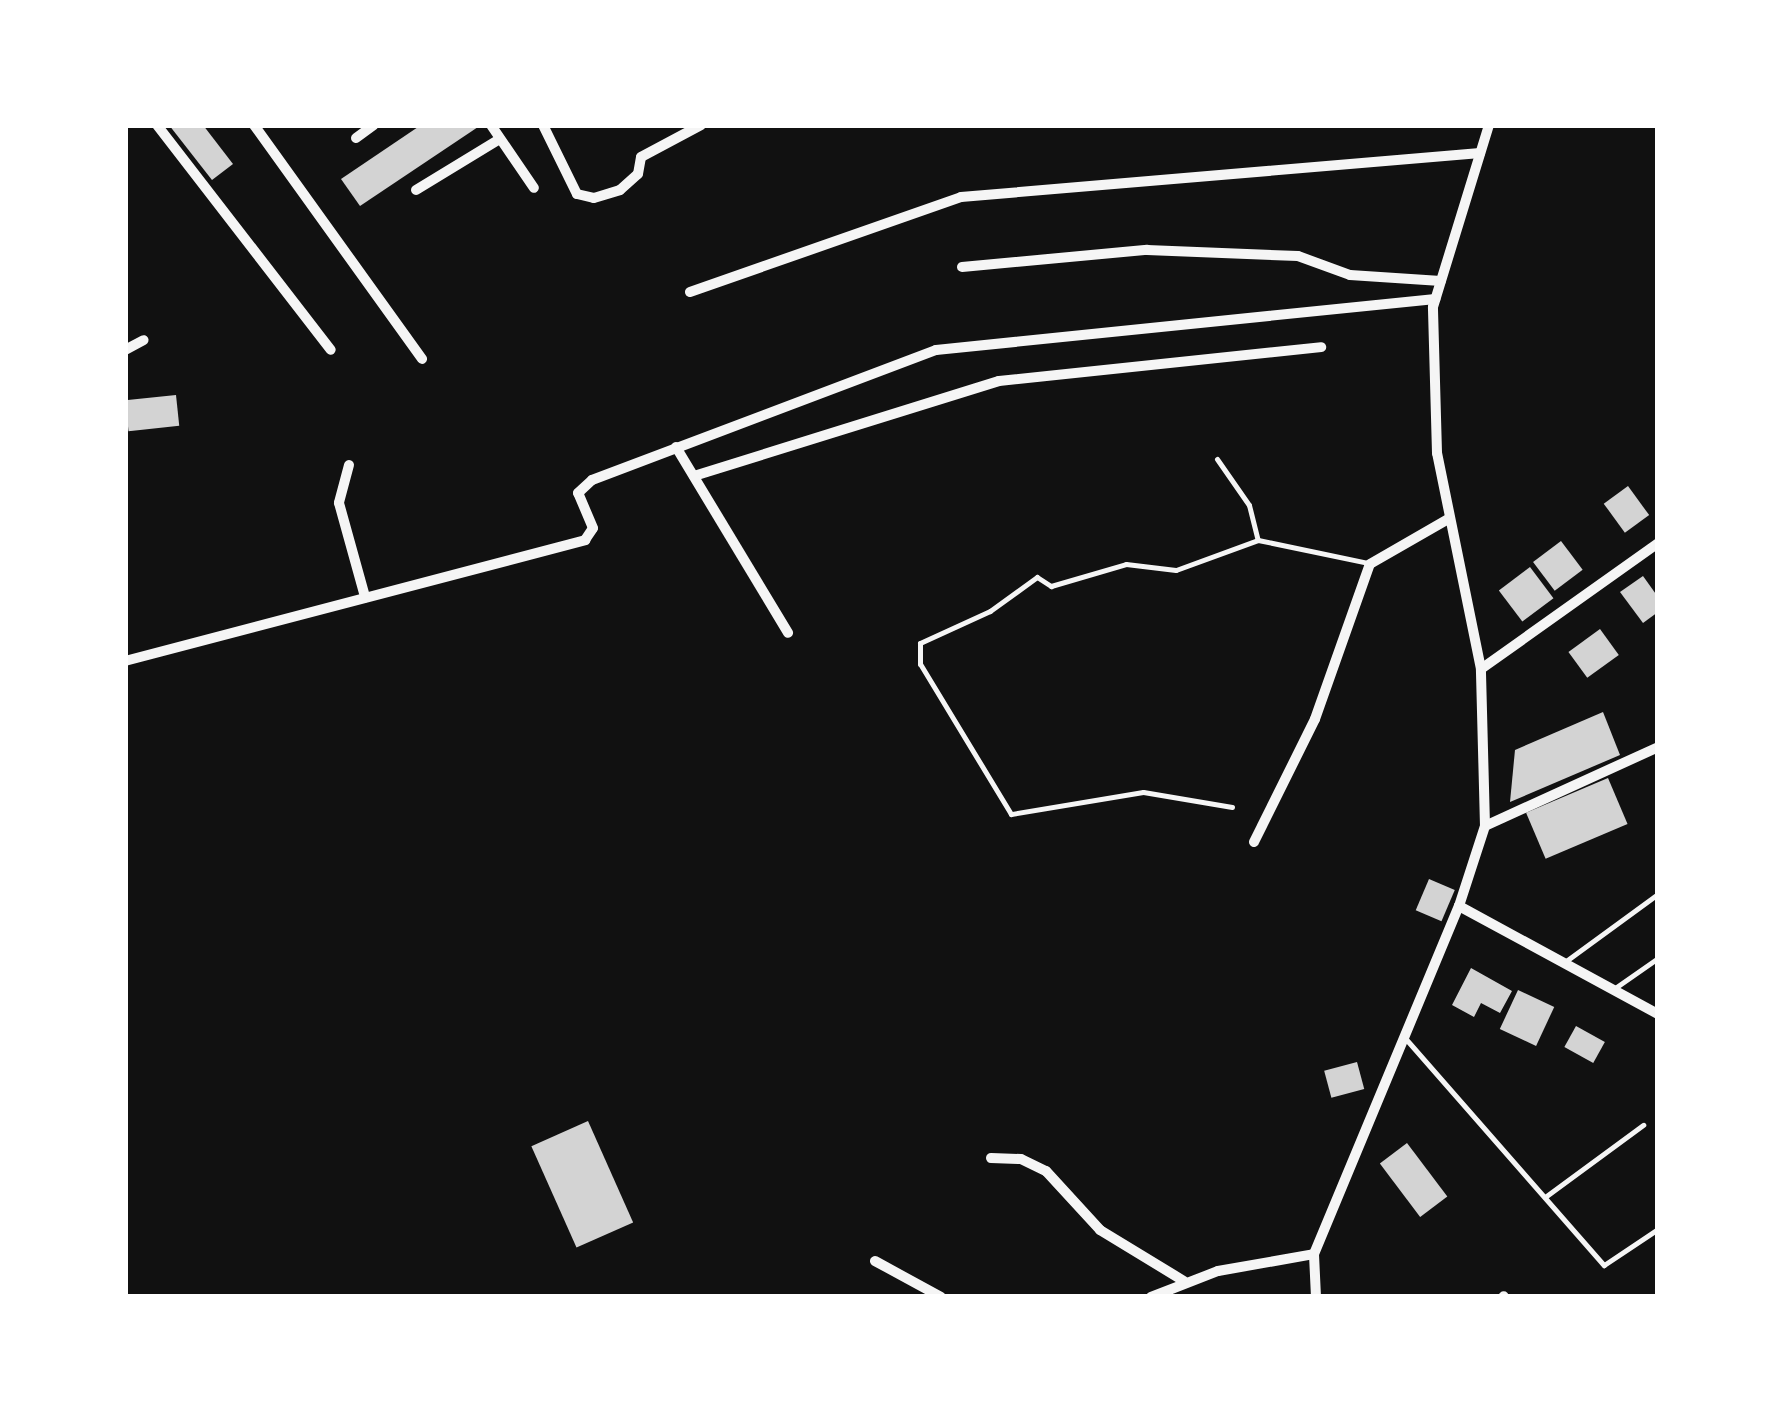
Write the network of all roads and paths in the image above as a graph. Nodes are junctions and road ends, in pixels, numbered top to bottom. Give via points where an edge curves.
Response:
1 (157, 125) edge
2 (254, 125) edge
3 (374, 125) edge
4 (491, 125) edge
5 (542, 125) edge
6 (701, 125) edge
7 (1489, 125) edge
8 (356, 138) dead end
9 (500, 139) junction
10 (1480, 153) junction
11 (534, 188) dead end
12 (416, 190) dead end
13 (962, 268) dead end
14 (1441, 281) junction
15 (690, 292) dead end
16 (1436, 299) junction
17 (144, 340) dead end
18 (1321, 347) dead end
19 (125, 350) edge
20 (331, 350) dead end
21 (422, 359) dead end
22 (676, 447) junction
23 (1216, 459) dead end
24 (348, 464) dead end
25 (694, 476) junction
26 (1450, 518) junction
27 (1258, 540) junction
28 (1658, 543) edge
29 (1370, 564) junction
30 (366, 597) junction
31 (788, 633) dead end
32 (125, 661) edge
33 (1481, 669) junction
34 (1658, 747) edge
35 (1232, 807) dead end
36 (1485, 826) junction
37 (1254, 842) dead end
38 (1658, 894) edge
39 (1458, 906) junction
40 (1658, 958) edge
41 (1564, 962) junction
42 (1613, 990) junction
43 (1658, 1014) edge
44 (1406, 1038) junction
45 (1644, 1125) dead end
46 (990, 1158) dead end
47 (1545, 1197) junction
48 (1658, 1228) edge
49 (1314, 1254) junction
50 (875, 1261) dead end
51 (1184, 1281) junction
52 (942, 1297) edge
53 (1150, 1297) edge
54 (1316, 1297) edge

1 - 20 street
2 - 21 street
3 - 8 street
4 - 9 street
5 - 6 street via 577,194 594,198 620,190 638,174 641,157
7 - 10 street
9 - 11 street
9 - 12 street
10 - 14 street
10 - 15 street via 961,197
13 - 14 street via 1147,250 1298,256 1350,276
14 - 16 street
16 - 22 street via 958,344
16 - 26 street via 1437,453
17 - 19 street
18 - 25 street via 999,381
22 - 25 street
22 - 30 street via 582,488 578,500 593,528 585,540
23 - 27 lane via 1248,505
24 - 30 street via 339,503
25 - 31 street
26 - 29 street
26 - 33 street
27 - 29 lane
27 - 35 lane via 1176,570 1126,564 1051,586 1037,576 990,610 920,643 916,653 1011,814 1143,792
28 - 33 street
29 - 37 street via 1316,719
30 - 32 street
33 - 36 street
34 - 36 street
36 - 39 street
38 - 41 lane
39 - 41 street
39 - 44 street
40 - 42 lane
41 - 42 street
42 - 43 street
44 - 47 lane
44 - 49 street
45 - 47 lane
46 - 51 street via 1046,1170 1100,1230
47 - 48 lane via 1604,1264
49 - 51 street
49 - 54 street
50 - 52 street
51 - 53 street

